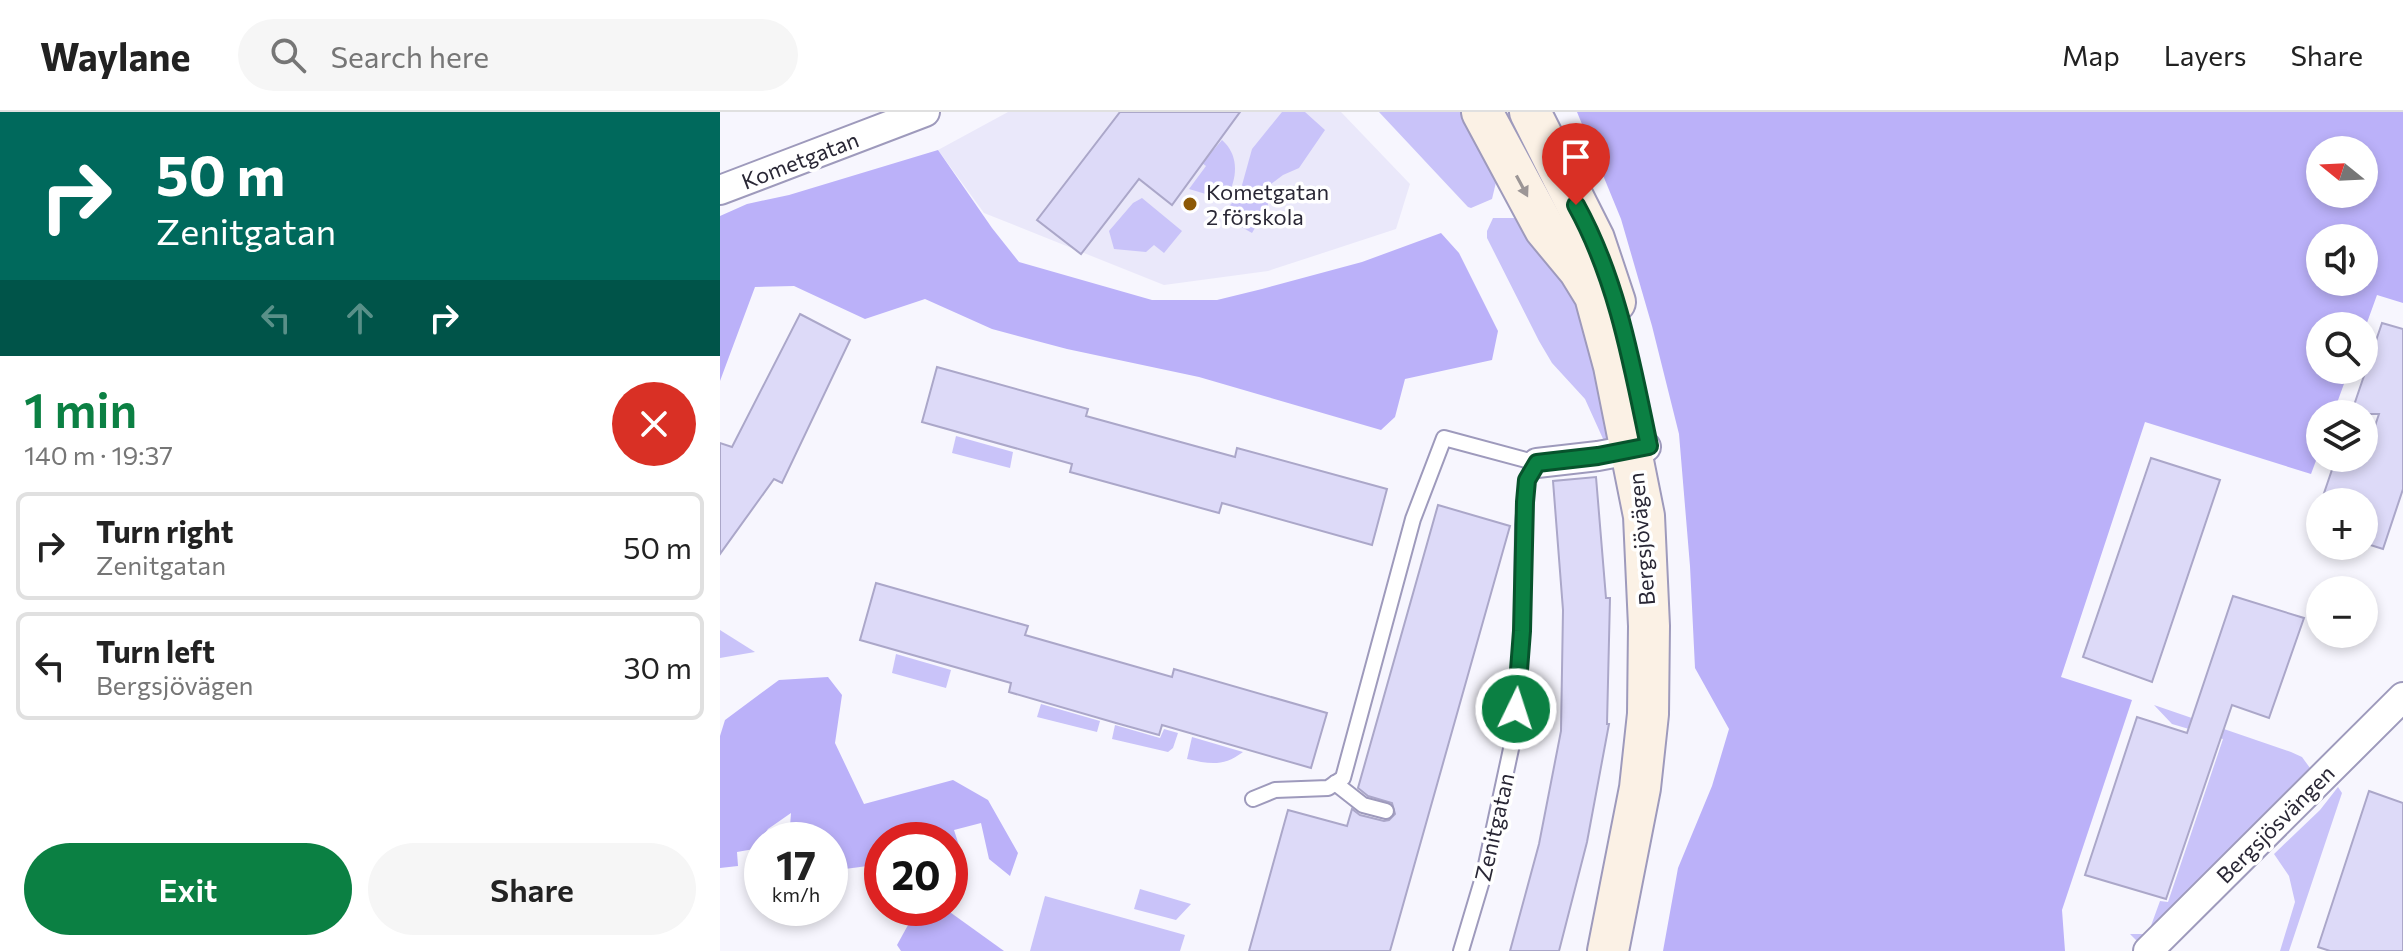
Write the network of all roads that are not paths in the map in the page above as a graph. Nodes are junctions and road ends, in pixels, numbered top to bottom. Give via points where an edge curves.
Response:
1 (925, 112) edge
2 (1482, 112) edge
3 (1530, 112) edge
4 (720, 190) edge
5 (1640, 448) junction
6 (1537, 463) junction
7 (2403, 697) edge
8 (1335, 783) junction
9 (1253, 799) dead end
10 (1386, 811) dead end
11 (1461, 951) edge
12 (1608, 951) edge
13 (1631, 951) edge
14 (2148, 951) edge

1 - 4 street, Kometgatan
2 -> 5 street, Bergsjövägen via 1545,229 1595,296
3 - 5 street, Bergsjövägen via 1606,269 1631,357
5 - 6 street
5 - 12 street, Bergsjövägen via 1648,714 1640,788
5 - 13 street, Bergsjövägen via 1666,626 1656,816
6 - 8 lane via 1444,438 1413,519 1343,778
6 - 11 lane, Zenitgatan via 1527,480 1524,510 1514,735
7 - 14 street, Bergsjösvängen
8 - 9 lane via 1328,788 1275,790
8 - 10 lane via 1363,805

